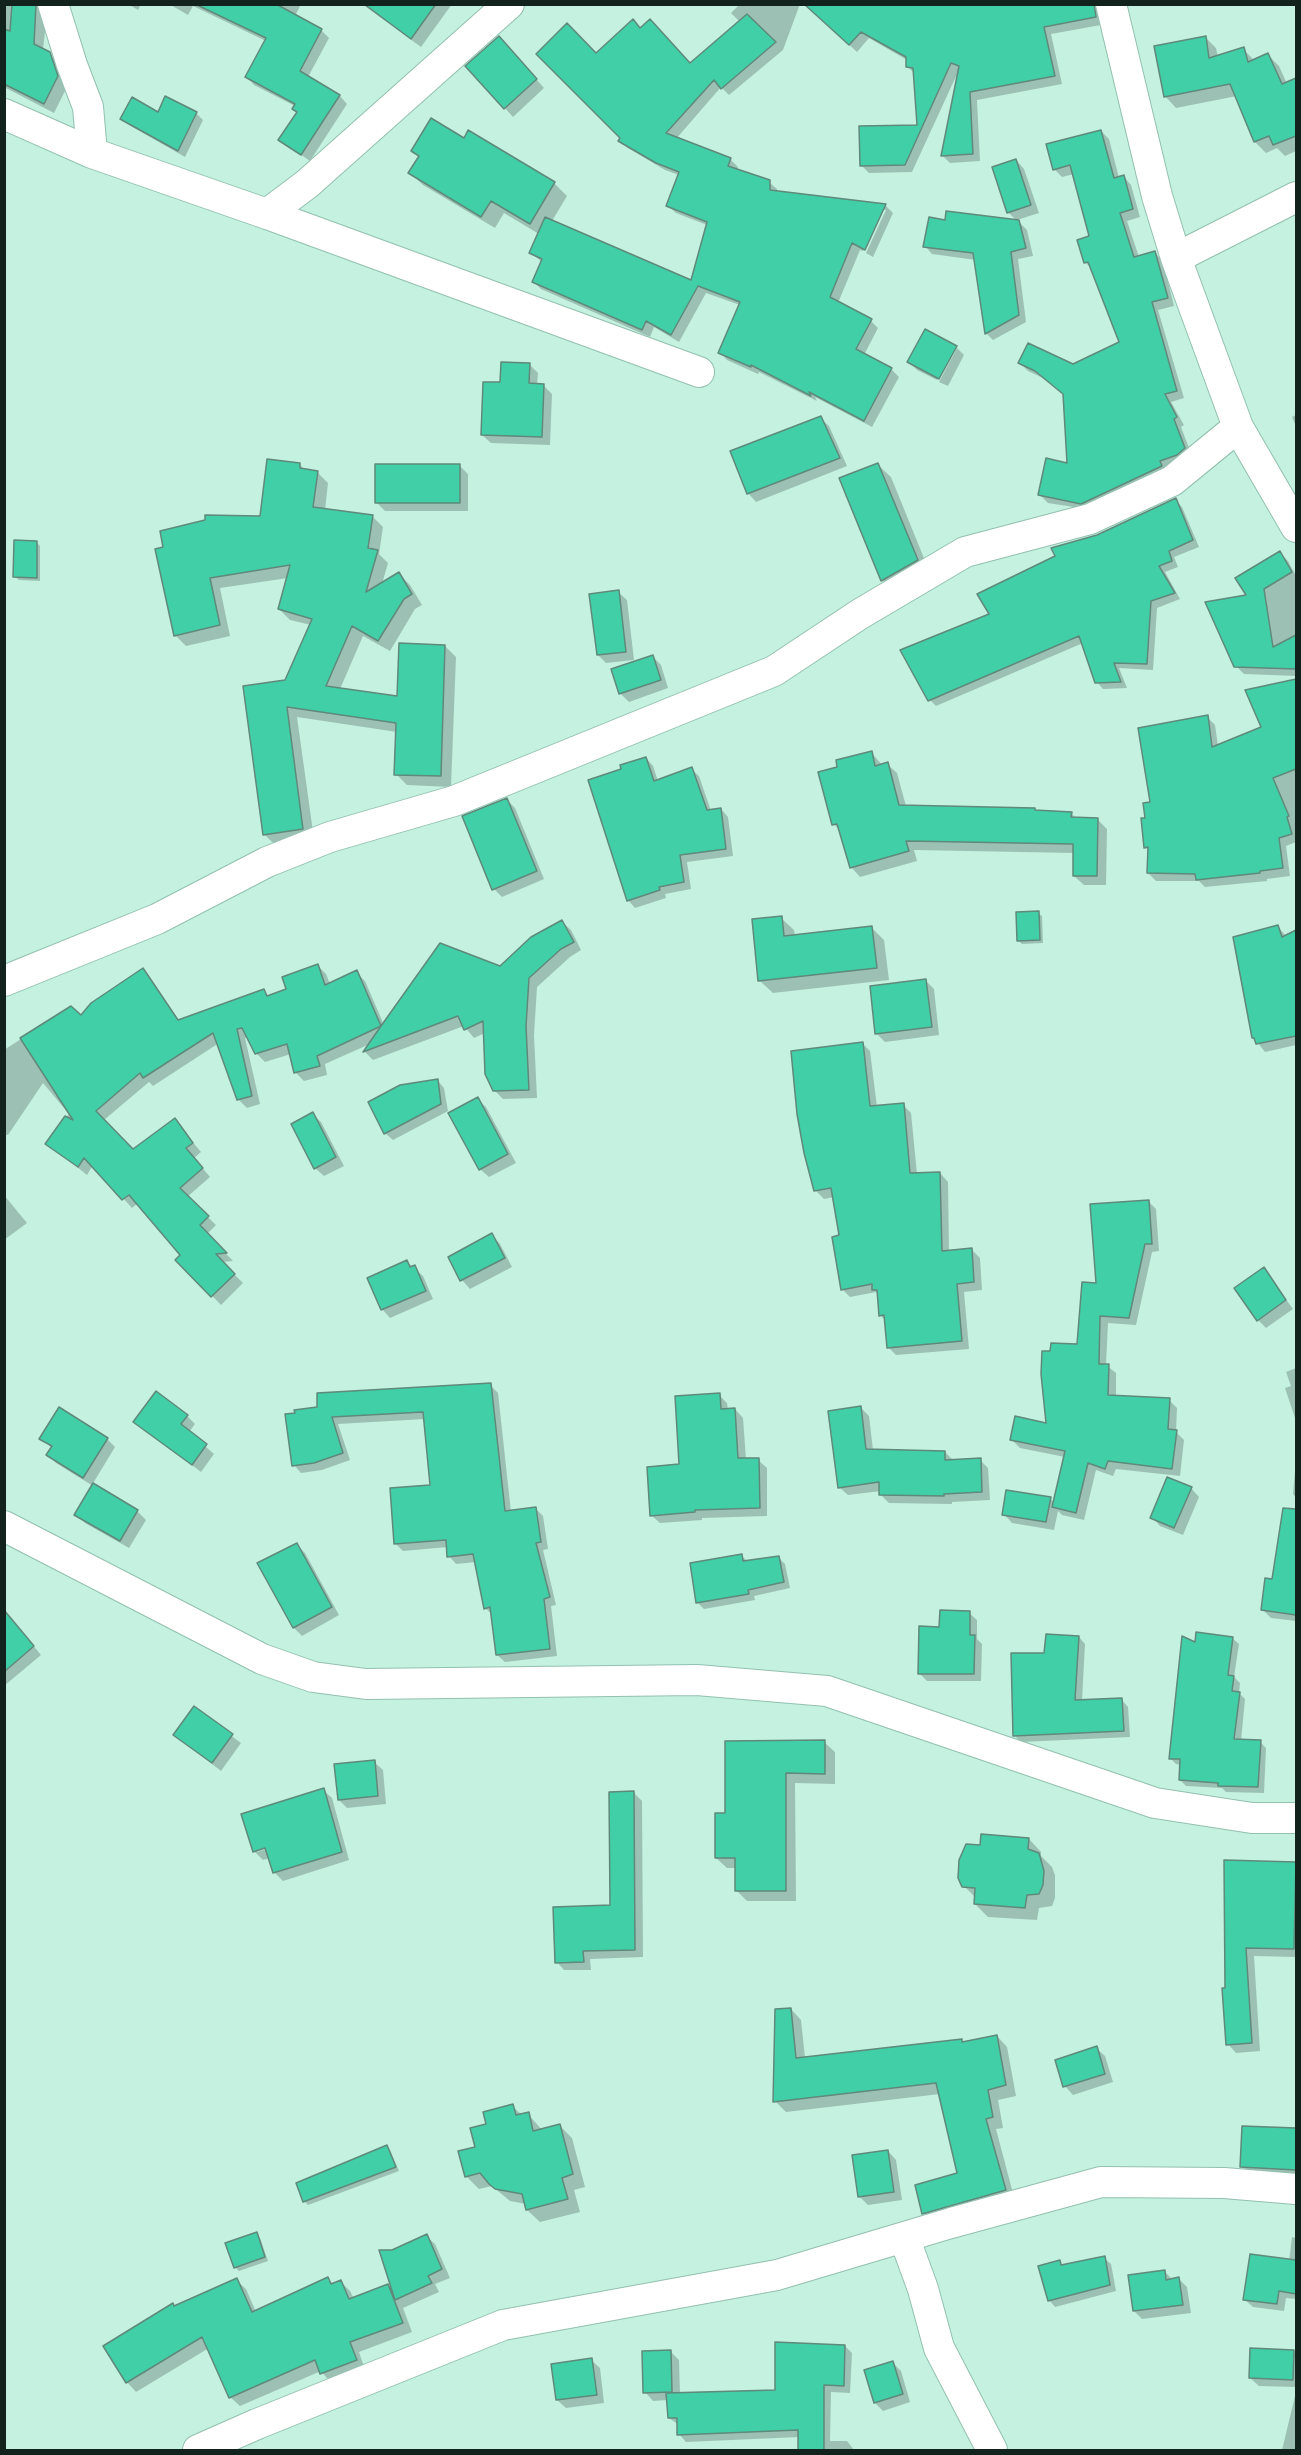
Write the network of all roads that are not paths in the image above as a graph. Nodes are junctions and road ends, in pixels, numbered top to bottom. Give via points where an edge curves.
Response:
1 (53, 4) edge
2 (508, 4) edge
3 (1111, 4) edge
4 (4, 114) edge
5 (92, 153) junction
6 (1296, 197) edge
7 (267, 214) junction
8 (1176, 258) junction
9 (699, 372) dead end
10 (1238, 427) junction
11 (1296, 527) edge
12 (4, 981) edge
13 (4, 1526) edge
14 (1296, 1818) edge
15 (1296, 2189) edge
16 (904, 2237) junction
17 (198, 2451) edge
18 (992, 2451) edge

1 - 5 street via 88,107
2 - 7 street via 307,184
3 - 8 street via 1157,196
4 - 5 street
5 - 7 street
6 - 8 street
7 - 9 street
8 - 10 street
10 - 11 street
10 - 12 street via 1172,481 1090,519 965,552 774,671 454,801 330,837 267,862 157,919
13 - 14 street via 262,1659 313,1677 366,1684 697,1680 827,1690 1155,1803 1252,1818
15 - 16 street via 1224,2183 1101,2182
16 - 17 street via 777,2275 503,2325
16 - 18 street via 939,2348

